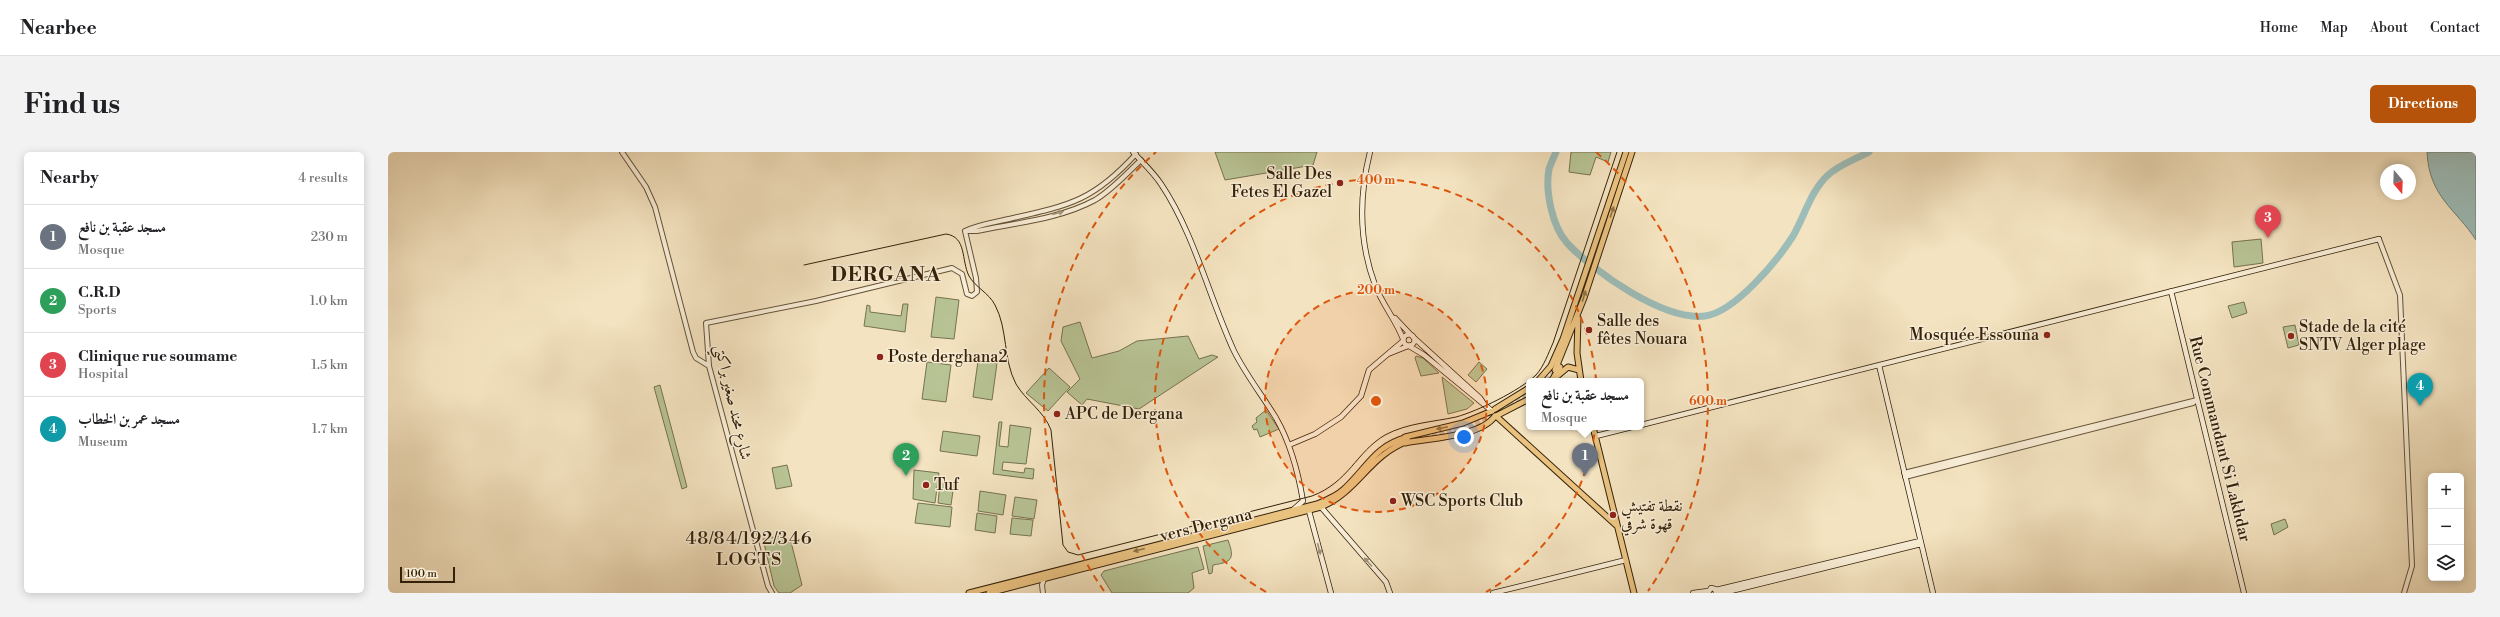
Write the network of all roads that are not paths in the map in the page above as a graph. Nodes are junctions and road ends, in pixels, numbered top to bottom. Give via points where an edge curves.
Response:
1 (622, 152) edge
2 (1626, 152) edge
3 (1632, 152) edge
4 (1134, 153) edge
5 (1370, 154) edge
6 (1141, 160) junction
7 (1114, 175) junction
8 (1119, 181) junction
9 (1039, 212) junction
10 (1040, 217) junction
11 (965, 231) junction
12 (2379, 239) joint
13 (1596, 248) junction
14 (2171, 292) junction
15 (1571, 313) junction
16 (1578, 313) junction
17 (1390, 314) junction
18 (1412, 336) junction
19 (1403, 340) junction
20 (1409, 346) junction
21 (1385, 356) junction
22 (1879, 365) junction
23 (709, 366) junction
24 (1578, 370) junction
25 (1540, 378) edge
26 (1554, 378) edge
27 (1555, 378) tunnel mouth
28 (1580, 378) edge
29 (1458, 380) junction
30 (1526, 390) edge
31 (2197, 400) junction
32 (1508, 401) junction
33 (1526, 401) edge
34 (1493, 410) junction
35 (1510, 410) junction
36 (1486, 413) junction
37 (1496, 417) junction
38 (1505, 422) junction
39 (1644, 424) edge
40 (1594, 430) edge
41 (1620, 430) edge
42 (1596, 436) junction
43 (1408, 439) tunnel mouth
44 (1398, 442) junction
45 (1289, 445) junction
46 (1904, 475) junction
47 (1303, 501) junction
48 (1613, 504) junction
49 (1313, 505) junction
50 (1321, 507) junction
51 (1599, 507) junction
52 (1292, 511) junction
53 (1309, 511) junction
54 (1606, 511) junction
55 (1616, 518) junction
56 (1618, 526) junction
57 (1222, 532) junction
58 (1921, 543) junction
59 (1174, 544) junction
60 (1626, 560) junction
61 (1044, 579) junction
62 (1036, 581) junction
63 (1042, 588) junction
64 (1708, 592) edge
65 (1716, 592) edge
66 (772, 593) edge
67 (969, 593) edge
68 (989, 593) edge
69 (1044, 593) edge
70 (1330, 593) edge
71 (1390, 593) edge
72 (1493, 593) edge
73 (1634, 593) edge
74 (1693, 593) edge
75 (1933, 593) edge
76 (2244, 593) edge
77 (2404, 593) edge

1 - 23 street via 653,201 693,352 701,363
2 - 13 main road
13 -> 3 main road
4 - 6 main road
4 - 7 street
5 - 17 main road via 1363,188 1363,234 1366,256 1375,286
6 - 8 street
6 - 45 main road via 1169,198 1247,377 1275,417
7 - 8 street
7 - 9 street via 1083,199
10 -> 8 street via 1085,204
9 - 10 street
9 - 11 street
10 - 11 street via 974,232
11 - 23 street, شارع محند صغير براكتي via 976,278 976,292 972,296 967,294 962,274 952,268 840,296 706,323
12 - 14 main road
12 - 77 street via 2400,295 2412,566
13 - 15 main road
16 -> 13 main road
14 - 22 main road
14 - 31 main road, Rue Commandant Si Lakhdar
15 - 16 main road via 1554,370
15 - 25 main road via 1553,361
16 - 24 main road
16 - 26 main road via 1564,358
17 - 18 main road
17 - 19 main road
18 - 19 main road via 1406,335
18 - 20 main road via 1413,344
18 - 29 main road
19 - 20 main road
19 - 21 main road
20 - 21 main road
20 - 29 main road
21 - 45 main road via 1369,370 1361,396 1341,417 1315,434
22 - 39 main road
22 - 46 main road
23 - 66 street, شارع محند صغير براكتي
24 - 27 main road via 1568,367
24 - 28 main road
29 - 34 main road
30 - 32 main road
31 - 46 street via 2186,405
31 - 76 main road, Rue Commandant Si Lakhdar
32 - 34 main road
32 - 35 main road via 1506,406
33 - 35 main road
34 - 36 main road
34 - 37 main road via 1499,412
35 - 37 main road
36 - 37 main road
36 -> 44 main road via 1463,423
37 - 38 main road
37 - 38 main road
37 - 44 main road via 1463,433
38 - 51 main road
40 - 42 main road
41 - 42 main road
42 - 48 main road
43 - 44 main road, vers Dergana
44 - 49 main road via 1371,458 1338,494
44 - 50 main road, vers Dergana via 1374,461 1345,494
45 - 47 main road
46 - 58 main road
47 - 49 main road
47 - 52 main road
48 - 54 main road via 1612,509
48 - 55 main road
49 - 52 main road
50 - 53 main road, vers Dergana
71 -> 50 main road via 1386,582
51 - 54 main road
51 - 56 main road
52 - 57 main road
53 - 57 main road, vers Dergana
53 -> 70 main road
54 - 55 main road
55 - 56 main road
56 - 60 main road
57 - 59 main road, vers Dergana
58 - 65 main road via 1770,582
58 - 75 main road
59 - 61 main road, vers Dergana
59 -> 67 main road
60 - 72 main road
60 - 73 main road
61 - 62 main road, vers Dergana
61 - 63 street
62 - 63 street
62 - 68 main road, vers Dergana
63 - 69 street
64 - 65 main road via 1711,588
64 - 74 main road

